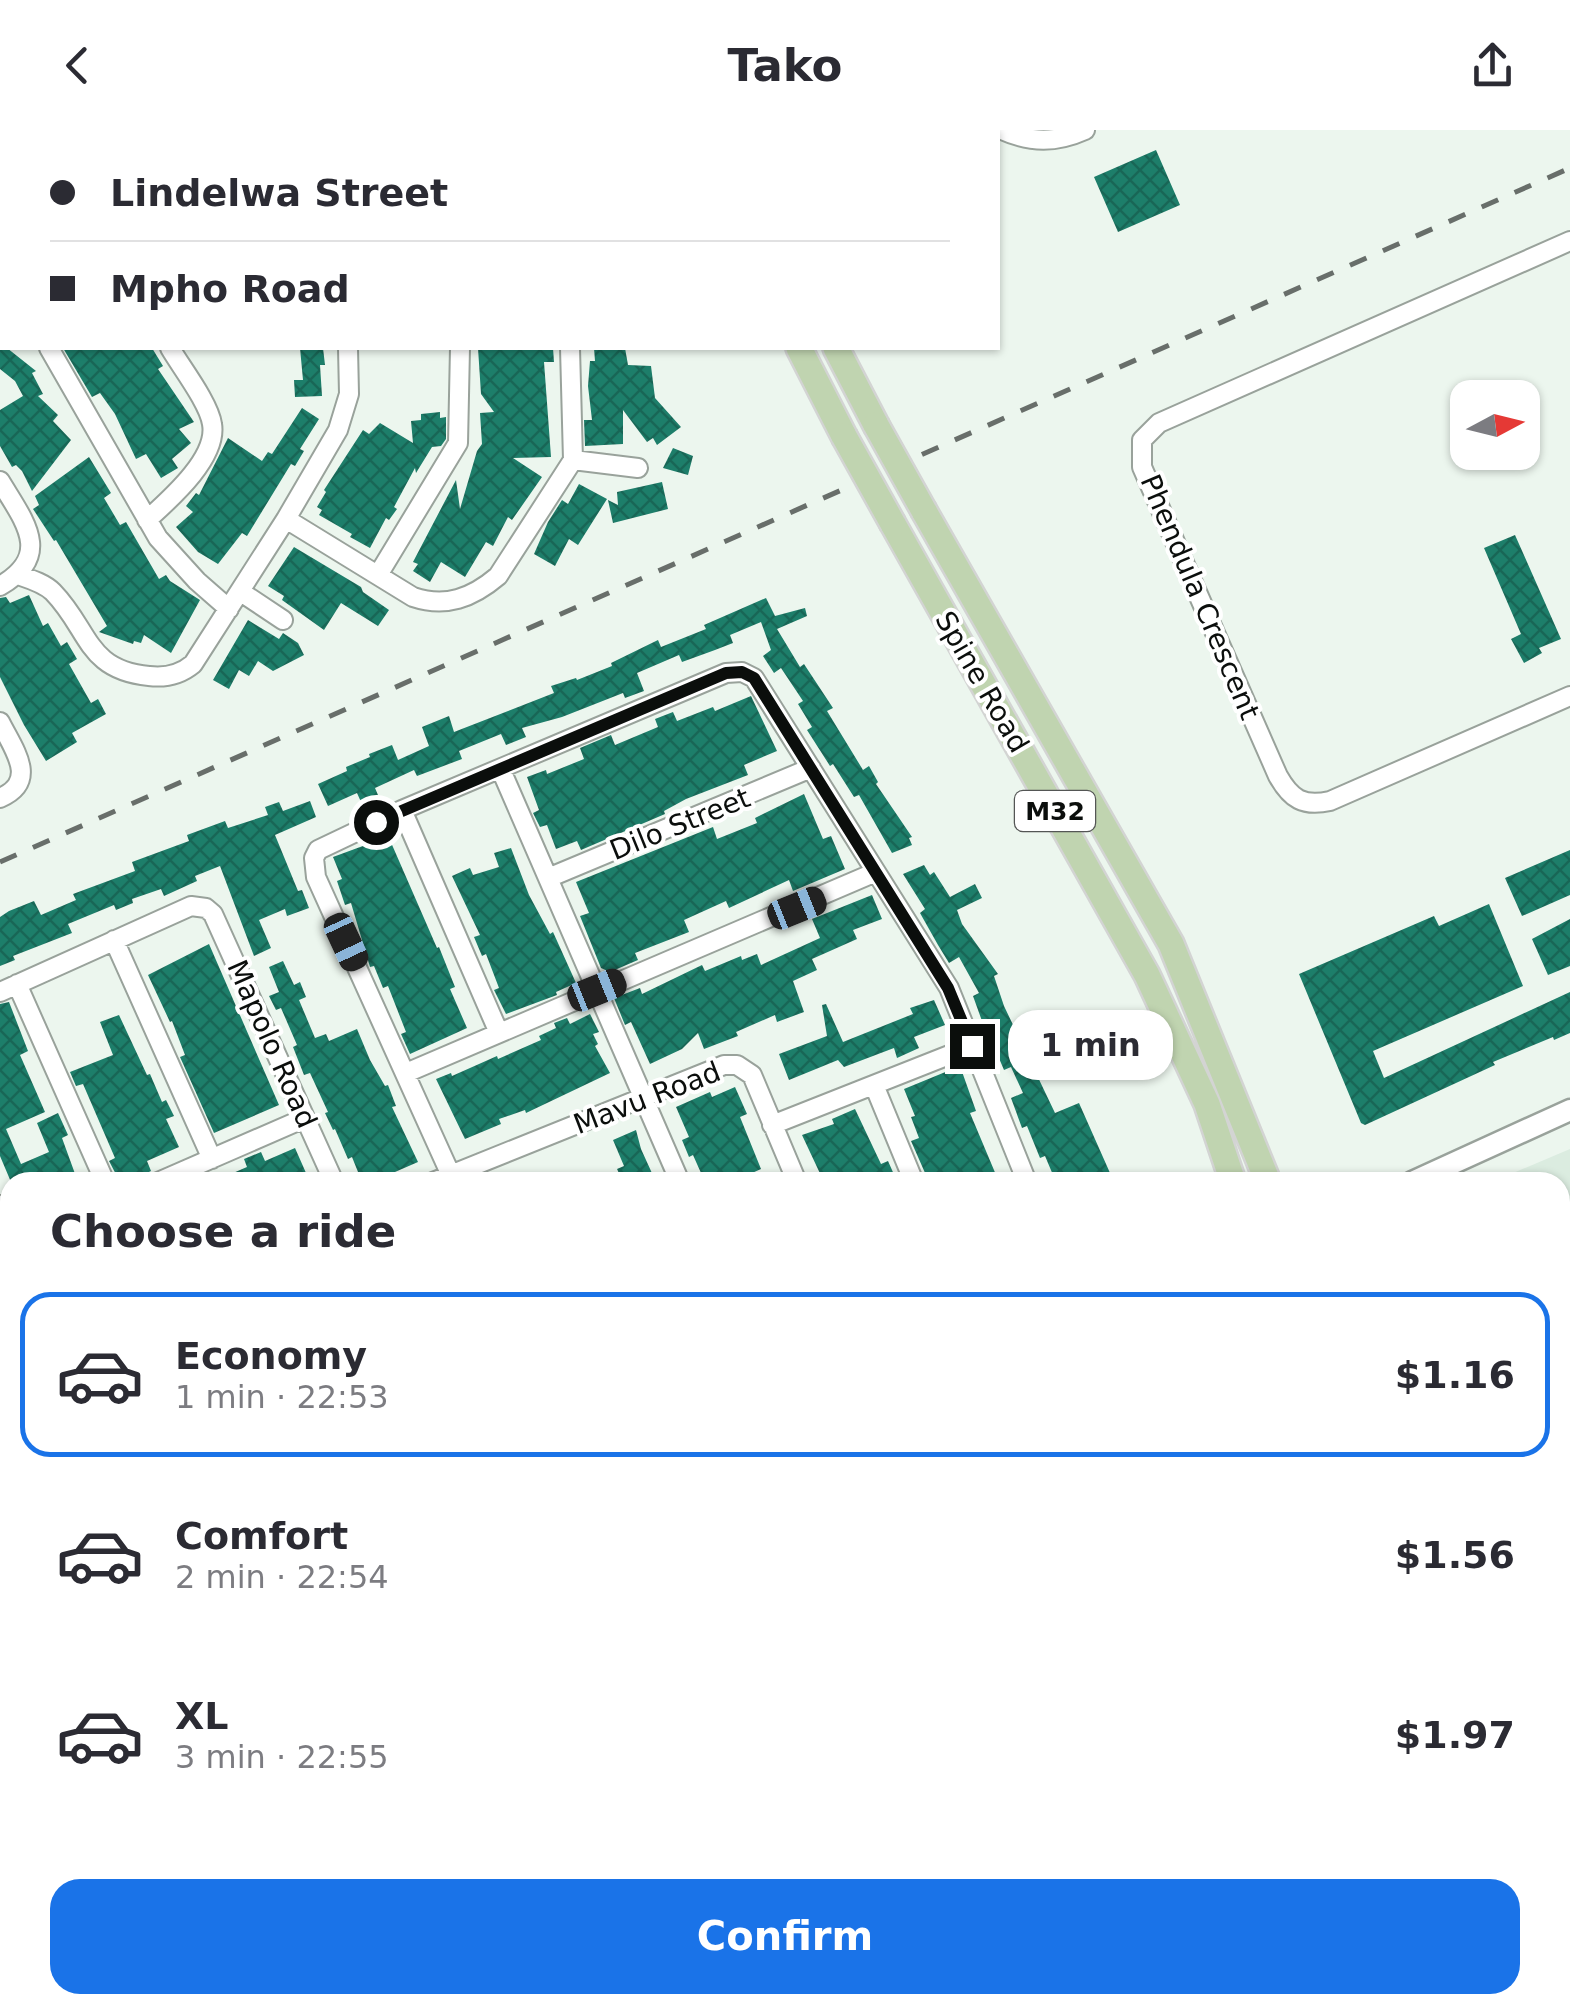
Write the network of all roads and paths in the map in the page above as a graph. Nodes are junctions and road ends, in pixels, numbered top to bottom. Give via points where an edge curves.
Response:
1 (1002, 130) edge
2 (1085, 130) edge
3 (1570, 241) edge
4 (50, 350) edge
5 (171, 350) edge
6 (348, 350) edge
7 (460, 350) edge
8 (570, 350) edge
9 (800, 350) edge
10 (837, 350) edge
11 (573, 460) junction
12 (638, 468) dead end
13 (0, 481) edge
14 (286, 519) junction
15 (147, 520) junction
16 (18, 575) junction
17 (378, 575) junction
18 (0, 586) edge
19 (241, 592) junction
20 (229, 610) junction
21 (283, 620) dead end
22 (1570, 696) edge
23 (0, 722) edge
24 (811, 768) junction
25 (501, 770) junction
26 (0, 798) edge
27 (402, 810) junction
28 (876, 872) junction
29 (548, 878) junction
30 (114, 940) junction
31 (8, 988) edge
32 (597, 990) junction
33 (499, 1033) junction
34 (972, 1046) junction
35 (406, 1073) junction
36 (874, 1085) junction
37 (645, 1097) junction
38 (1570, 1110) edge
39 (305, 1118) junction
40 (772, 1125) junction
41 (212, 1159) junction
42 (100, 1172) edge
43 (181, 1172) edge
44 (329, 1172) edge
45 (443, 1172) edge
46 (465, 1172) edge
47 (676, 1172) edge
48 (793, 1172) edge
49 (910, 1172) edge
50 (1024, 1172) edge
51 (1230, 1172) edge
52 (1264, 1172) edge
53 (1432, 1172) edge

1 - 2 street via 1048,142
3 - 22 street, Phendula Crescent via 1159,423 1142,440 1142,467 1294,799 1330,801
4 - 15 street
5 - 15 street via 212,421 213,439 186,484
6 - 14 street via 348,394 338,430
7 - 17 street via 458,443
8 - 11 street
9 - 51 main road, Spine Road / M32, bridge via 1147,976 1207,1104
10 - 52 main road, Spine Road / M32, bridge via 1170,944
11 - 12 street
11 - 17 street via 498,576 481,590 432,603
13 - 16 street via 29,529 30,554
14 - 17 street
14 - 19 street
15 - 20 street
16 - 18 street
16 - 20 street via 52,590 94,652 131,674 162,677 186,670
19 - 20 street
19 - 21 street
23 - 26 street via 22,764 16,788
24 - 25 street via 754,678 742,672 726,673
24 - 28 street
24 - 29 street, Dilo Street
25 - 27 street
25 - 29 street
27 - 33 street
27 - 35 street via 326,844 314,858 316,877
28 - 32 street
28 - 34 street via 948,988
29 - 32 street
30 - 31 street
30 - 39 street, Mapolo Road via 191,906 213,914
30 - 41 street
31 - 42 street
32 - 33 street
32 - 37 street
33 - 35 street
34 - 36 street
34 - 50 street
35 - 45 street
36 - 40 street
36 - 49 street
37 - 40 street, Mavu Road via 737,1065 752,1075
37 - 46 street, Mavu Road
37 - 47 street
38 - 53 street
39 - 41 street
39 - 44 street, Mapolo Road
40 - 48 street, Mavu Road
41 - 43 street

